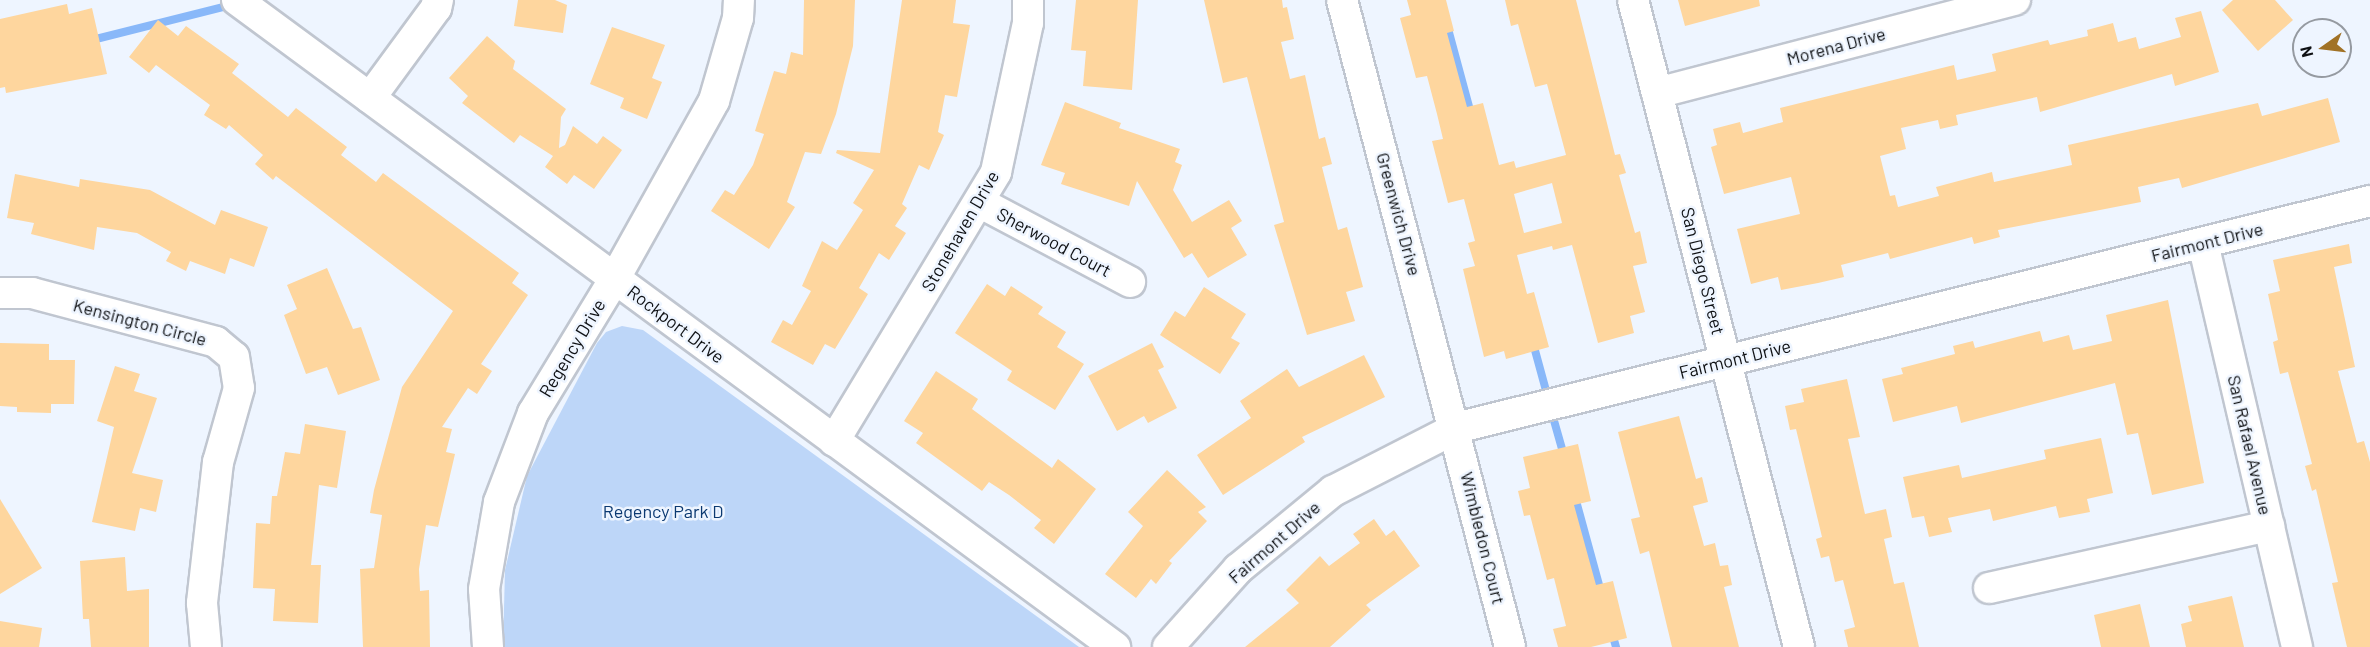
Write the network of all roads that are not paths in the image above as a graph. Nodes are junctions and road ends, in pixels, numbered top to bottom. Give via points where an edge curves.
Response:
1 (237, 0) edge
2 (438, 0) edge
3 (739, 0) edge
4 (1028, 0) edge
5 (1342, 0) edge
6 (1633, 0) edge
7 (2014, 0) edge
8 (1657, 93) junction
9 (370, 98) junction
10 (2370, 201) edge
11 (979, 202) junction
12 (2203, 243) junction
13 (615, 278) junction
14 (1130, 282) dead end
15 (0, 292) edge
16 (1725, 361) junction
17 (1456, 428) junction
18 (834, 441) junction
19 (2269, 526) junction
20 (1989, 588) dead end
21 (206, 647) edge
22 (488, 647) edge
23 (1115, 647) edge
24 (1168, 647) edge
25 (1510, 647) edge
26 (1799, 647) edge
27 (2297, 647) edge

1 - 9 street, Rockport Drive
2 - 9 street
3 - 13 street, Regency Drive via 738,18 714,101
4 - 11 street, Stonehaven Drive via 1028,23 996,172
5 - 17 street, Greenwich Drive
6 - 8 street, San Diego Street
7 - 8 street, Morena Drive
8 - 16 street, San Diego Street
9 - 13 street, Rockport Drive
10 - 12 street, Fairmont Drive
11 - 14 street, Sherwood Court
11 - 18 street, Stonehaven Drive
12 - 16 street, Fairmont Drive
12 - 19 street, San Rafael Avenue
13 - 18 street, Rockport Drive
13 - 22 street, Regency Drive via 533,412 499,502 484,589
15 - 21 street, Kensington Circle via 32,293 216,342 234,357 240,388 218,462 202,603
16 - 17 street, Fairmont Drive
16 - 26 street, San Diego Street
17 - 24 street, Fairmont Drive via 1333,491 1238,569
17 - 25 street, Wimbledon Court
18 - 23 street, Rockport Drive
19 - 20 street
19 - 27 street, San Rafael Avenue

